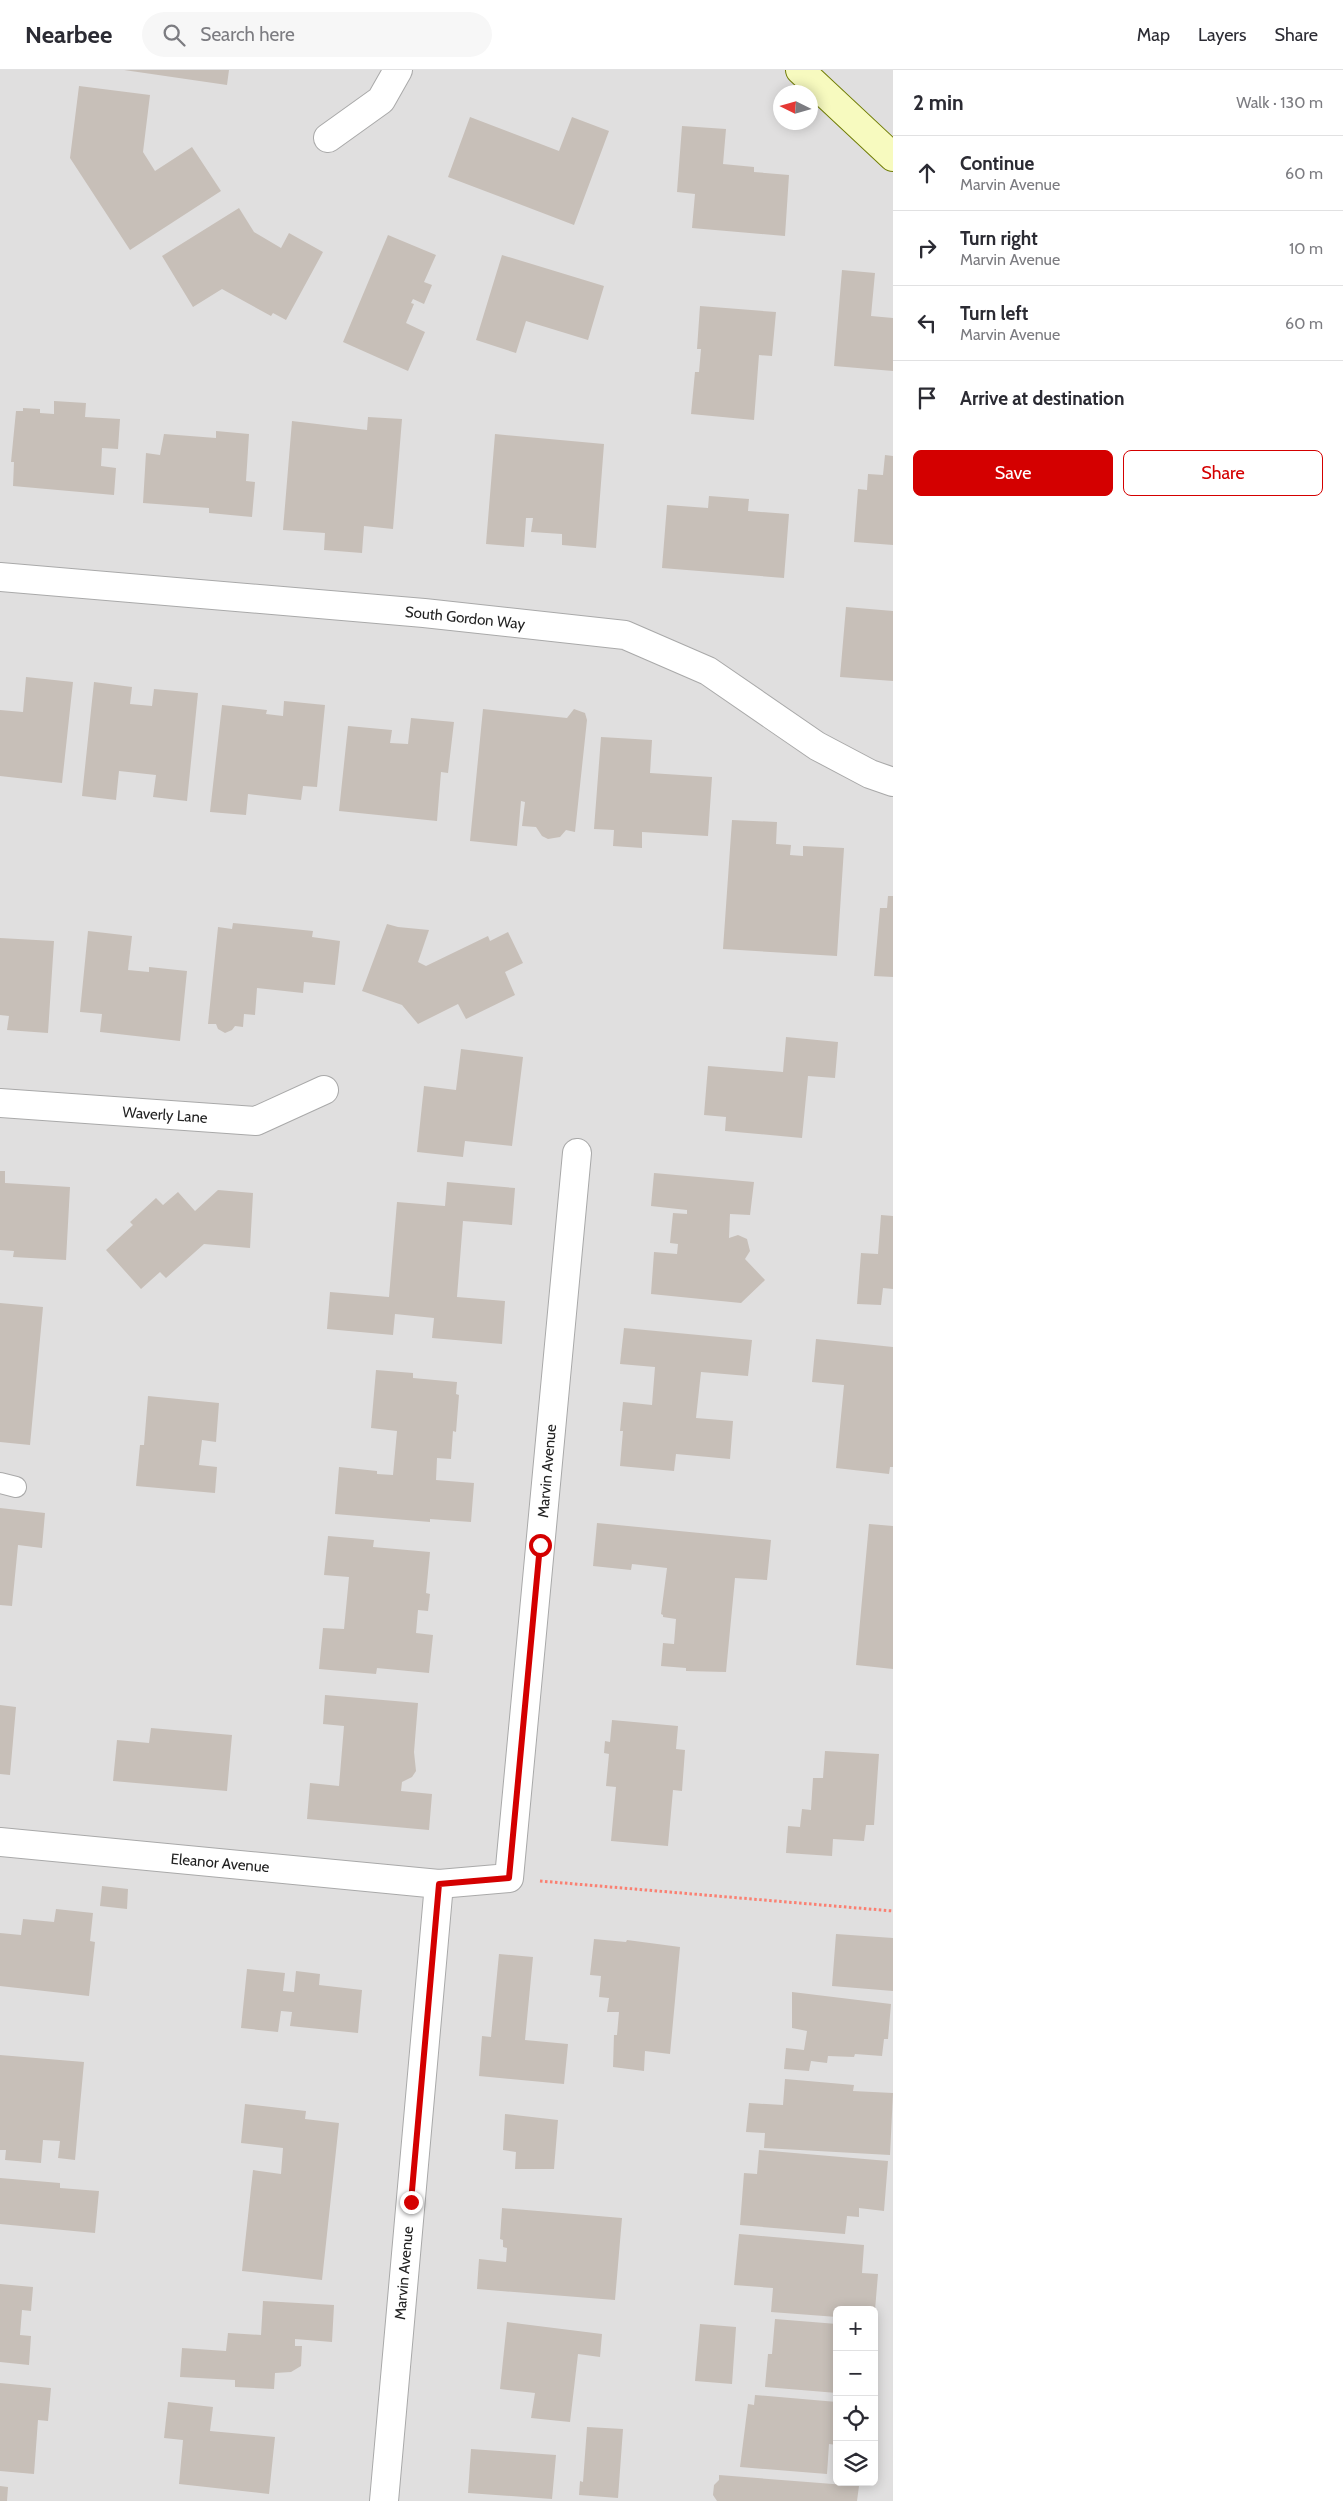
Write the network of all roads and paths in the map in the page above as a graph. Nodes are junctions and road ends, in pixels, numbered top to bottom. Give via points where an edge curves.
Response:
1 (398, 70) edge
2 (800, 70) edge
3 (328, 138) dead end
4 (893, 156) edge
5 (0, 577) edge
6 (893, 782) edge
7 (324, 1090) dead end
8 (0, 1103) edge
9 (577, 1153) dead end
10 (0, 1842) edge
11 (509, 1878) junction
12 (439, 1884) junction
13 (893, 1911) edge
14 (384, 2501) edge

1 - 3 street via 381,100
2 - 4 main road
5 - 6 street, South Gordon Way via 424,613 625,635 708,671 816,746
7 - 8 street, Waverly Lane via 256,1121
9 - 11 street, Marvin Avenue
10 - 12 street, Eleanor Avenue
11 - 12 street
11 - 13 path
12 - 14 street, Marvin Avenue

